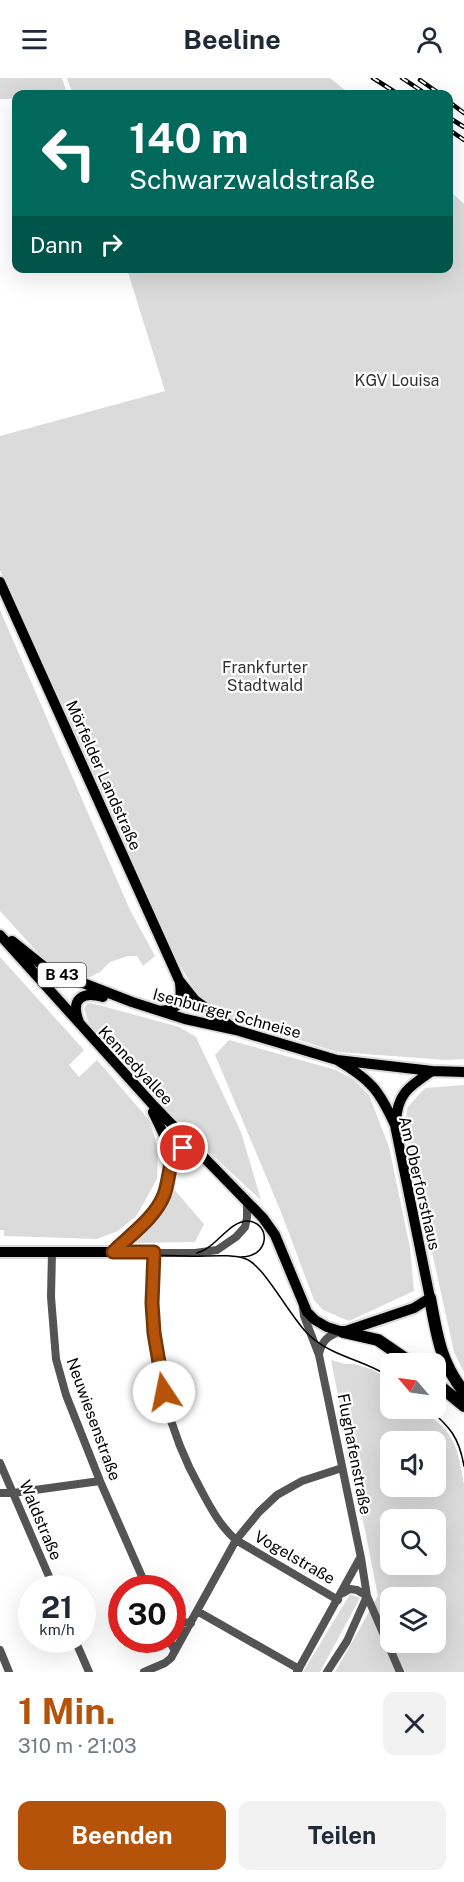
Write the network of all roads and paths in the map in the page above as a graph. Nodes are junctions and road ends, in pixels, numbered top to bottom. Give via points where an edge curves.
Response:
1 (0, 582) edge
2 (0, 933) edge
3 (179, 980) junction
4 (139, 1004) junction
5 (159, 1011) junction
6 (81, 1028) junction
7 (236, 1030) junction
8 (337, 1060) junction
9 (432, 1071) junction
10 (464, 1072) edge
11 (141, 1091) junction
12 (395, 1125) junction
13 (198, 1153) junction
14 (169, 1172) junction
15 (247, 1202) junction
16 (0, 1252) edge
17 (52, 1252) junction
18 (113, 1252) junction
19 (154, 1252) junction
20 (430, 1298) junction
21 (303, 1303) junction
22 (342, 1332) junction
23 (397, 1353) edge
24 (319, 1355) junction
25 (446, 1391) edge
26 (464, 1392) edge
27 (464, 1406) edge
28 (0, 1463) edge
29 (342, 1468) junction
30 (100, 1481) junction
31 (0, 1493) edge
32 (13, 1493) junction
33 (236, 1540) junction
34 (361, 1558) junction
35 (48, 1575) edge
36 (141, 1575) edge
37 (367, 1596) junction
38 (340, 1598) junction
39 (198, 1611) junction
40 (186, 1622) edge
41 (191, 1623) junction
42 (186, 1632) edge
43 (0, 1650) edge
44 (81, 1653) edge
45 (173, 1653) edge
46 (165, 1663) junction
47 (298, 1670) edge
48 (9, 1672) edge
49 (89, 1672) edge
50 (144, 1672) edge
51 (172, 1672) edge
52 (327, 1672) edge
53 (400, 1672) edge

1 - 3 main road, Mörfelder Landstraße
2 - 4 main road, Isenburger Schneise / B 43 via 47,969
2 - 6 main road, Kennedyallee / B 43
3 - 5 main road via 179,1003
3 - 7 main road, Mörfelder Landstraße via 195,1000
4 - 5 main road, Isenburger Schneise / B 43
4 - 6 main road via 86,994 75,1006
5 - 7 main road, Isenburger Schneise / B 43
6 - 11 main road, Kennedyallee / B 43
7 - 8 main road, Isenburger Schneise / B 43
8 - 9 main road, Isenburger Schneise
8 - 12 main road, Am Oberforsthaus / B 43 via 375,1088
9 - 10 main road, Isenburger Schneise
9 - 12 main road via 401,1097
11 - 13 main road, Kennedyallee / B 43
11 - 14 main road via 164,1135
12 - 20 main road, Am Oberforsthaus / B 43
13 - 14 main road via 178,1149
13 - 15 main road, Kennedyallee / B 43
14 - 18 main road via 164,1196 155,1210
15 - 19 street via 247,1221 239,1234 219,1249 203,1253
15 - 21 main road, Kennedyallee / B 43 via 274,1233
16 - 17 main road
17 - 18 main road
17 - 30 street, Neuwiesenstraße via 56,1359
18 - 19 street
19 - 33 street via 154,1333 171,1419 188,1467 227,1532
20 - 22 main road via 414,1308
20 - 26 highway, B 43 via 442,1354
21 - 22 main road, Kennedyallee / B 43 via 318,1322
21 - 24 street, Flughafenstraße
22 - 23 highway, B 43 via 378,1340
22 - 24 street via 326,1338
24 - 29 street, Flughafenstraße
25 - 27 highway
28 - 32 street, Waldstraße
29 - 33 street via 302,1480 277,1495
29 - 34 street, Flughafenstraße
30 - 32 street
30 - 36 street, Neuwiesenstraße
31 - 32 street
32 - 35 street, Waldstraße
33 - 38 street, Vogelstraße
33 - 39 street
34 - 37 street, Flughafenstraße
34 - 38 street
37 - 38 street via 350,1589
37 - 52 street via 347,1641
37 - 53 street, Flughafenstraße
38 - 47 street
39 - 41 street
39 - 47 street
40 - 41 street
41 - 42 street
43 - 48 street
44 - 49 street
45 - 46 street
46 - 50 street
46 - 51 street

